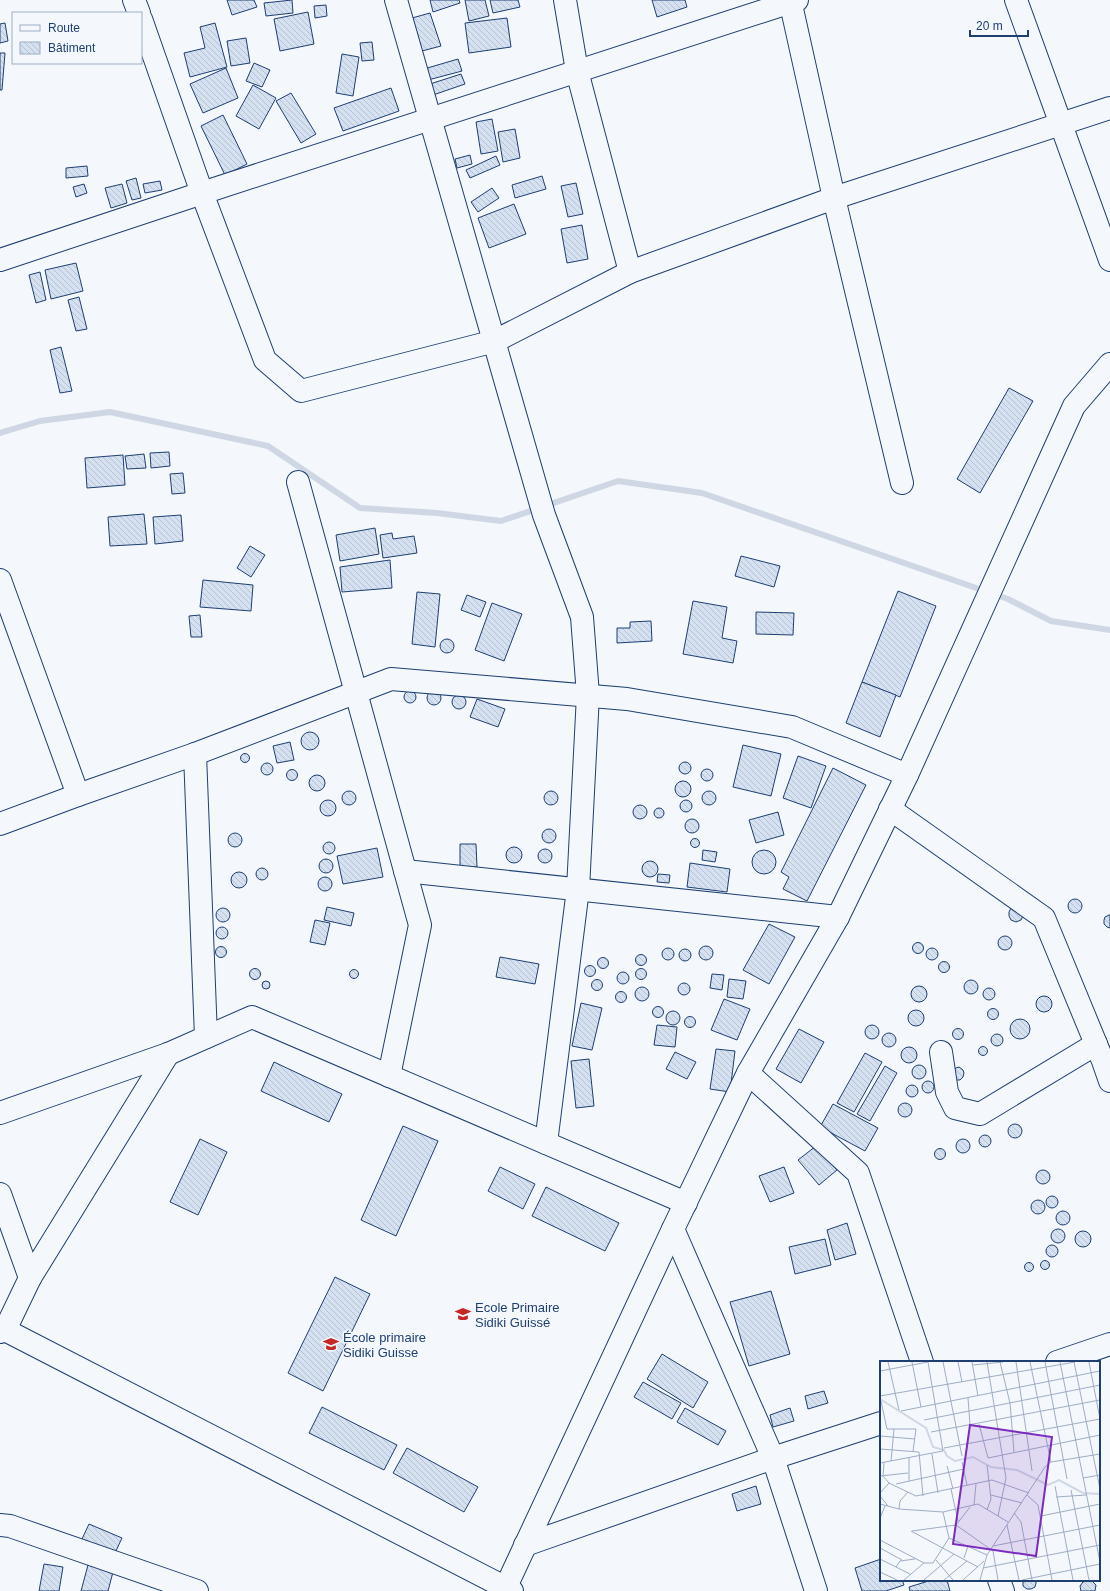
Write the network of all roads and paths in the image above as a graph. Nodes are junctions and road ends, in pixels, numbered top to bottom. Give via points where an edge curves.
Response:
1 (134, 0) edge
2 (396, 0) edge
3 (564, 0) edge
4 (1016, 0) edge
5 (792, 1) edge
6 (139, 12) edge
7 (142, 22) edge
8 (578, 71) junction
9 (1110, 108) edge
10 (430, 118) junction
11 (1060, 125) junction
12 (202, 193) junction
13 (834, 198) junction
14 (0, 260) edge
15 (1110, 260) edge
16 (630, 272) junction
17 (495, 341) junction
18 (1110, 364) edge
19 (298, 482) dead end
20 (902, 483) dead end
21 (1, 586) edge
22 (357, 693) junction
23 (588, 695) junction
24 (195, 754) junction
25 (907, 774) junction
26 (78, 794) junction
27 (890, 809) junction
28 (0, 824) edge
29 (405, 871) junction
30 (578, 889) junction
31 (838, 917) junction
32 (206, 1037) junction
33 (941, 1052) dead end
34 (168, 1054) junction
35 (1103, 1054) edge
36 (748, 1073) junction
37 (389, 1076) junction
38 (1110, 1082) edge
39 (0, 1113) edge
40 (546, 1142) junction
41 (0, 1194) edge
42 (686, 1203) junction
43 (673, 1229) junction
44 (30, 1278) junction
45 (2, 1331) edge
46 (1110, 1344) edge
47 (922, 1361) edge
48 (1061, 1361) edge
49 (880, 1423) edge
50 (774, 1458) junction
51 (0, 1525) edge
52 (526, 1546) junction
53 (999, 1581) edge
54 (507, 1590) edge
55 (197, 1591) edge
56 (816, 1591) edge
57 (1003, 1591) edge

1 - 6 street
2 - 10 street
3 - 8 street
4 - 11 street
5 - 8 street
5 - 13 street
7 - 12 street
8 - 10 street
8 - 16 street
9 - 11 street
10 - 12 street
10 - 17 street
11 - 13 street
11 - 15 street
12 - 14 street
12 - 17 street via 265,360 301,390
13 - 16 street
13 - 20 street
16 - 17 street
17 - 23 street via 542,507 582,617
18 - 25 street via 1074,406
19 - 22 street
21 - 26 street
22 - 23 street via 391,679
22 - 24 street
22 - 29 street
23 - 25 street via 627,699 792,727
23 - 30 street
24 - 26 street
24 - 32 street
25 - 27 street
26 - 28 street
27 - 31 street
27 - 35 street via 1044,918
29 - 30 street
29 - 37 street via 420,925
30 - 31 street
30 - 40 street
31 - 36 street
32 - 34 street
32 - 37 street via 252,1017
33 - 35 street via 947,1092 956,1108 980,1114
34 - 39 street
34 - 44 street
35 - 38 street
36 - 42 street
36 - 47 street via 858,1173
37 - 40 street
40 - 42 street
41 - 44 street
42 - 43 street
43 - 50 street
43 - 52 street
44 - 45 street
45 - 54 street
46 - 48 street
49 - 50 street
50 - 52 street
50 - 56 street
51 - 55 street via 10,1526
52 - 54 street
53 - 57 street

